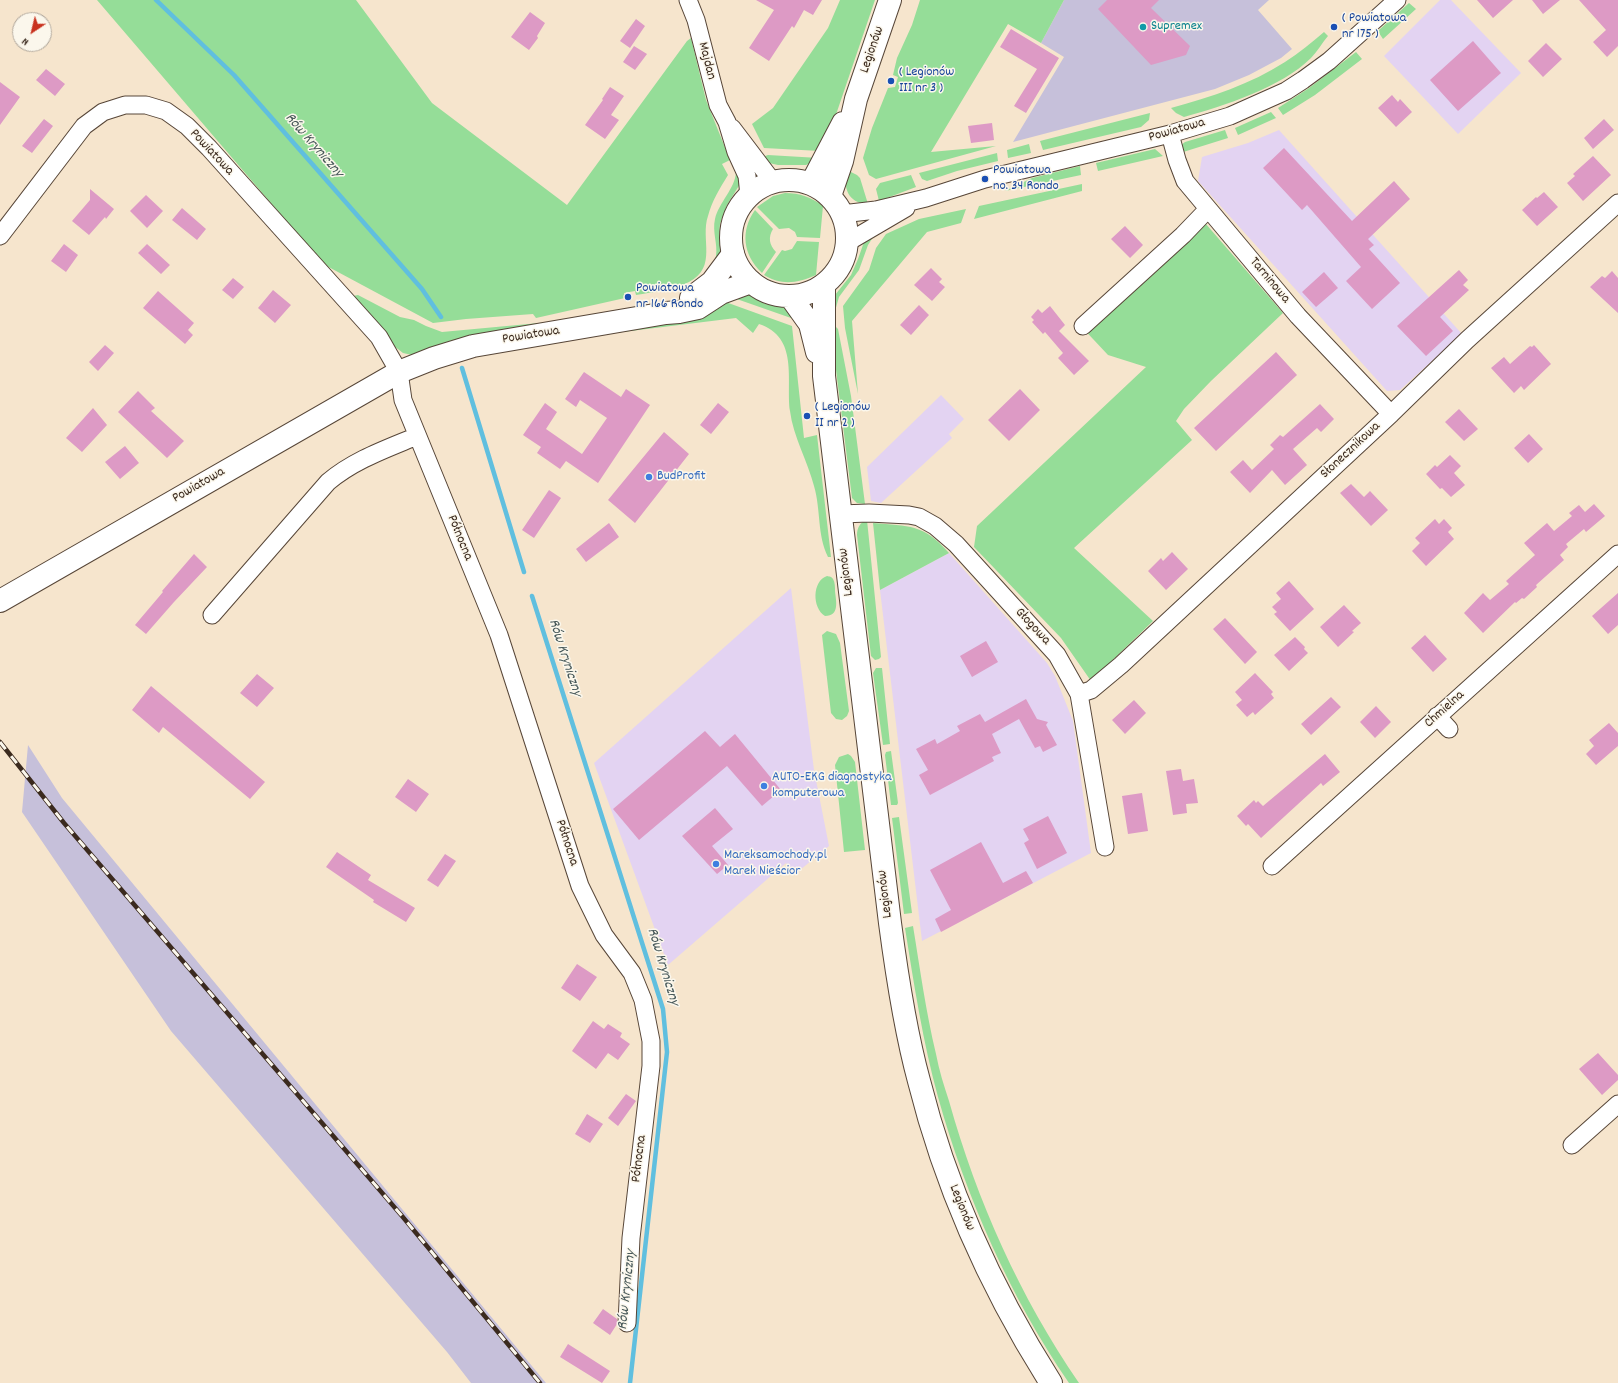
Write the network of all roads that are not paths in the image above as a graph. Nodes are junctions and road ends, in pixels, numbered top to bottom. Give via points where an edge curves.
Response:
1 (688, 0) edge
2 (890, 0) edge
3 (1397, 0) edge
4 (856, 99) junction
5 (726, 122) junction
6 (1170, 134) junction
7 (773, 182) junction
8 (811, 184) junction
9 (750, 196) junction
10 (926, 198) junction
11 (1618, 203) edge
12 (836, 205) junction
13 (1208, 210) junction
14 (0, 236) edge
15 (848, 242) junction
16 (733, 254) junction
17 (751, 282) junction
18 (824, 285) junction
19 (790, 296) junction
20 (666, 313) junction
21 (1084, 326) dead end
22 (399, 372) junction
23 (824, 376) junction
24 (1391, 414) junction
25 (417, 436) junction
26 (840, 514) junction
27 (1618, 554) edge
28 (0, 601) edge
29 (212, 615) dead end
30 (1079, 694) junction
31 (1437, 716) junction
32 (1449, 729) dead end
33 (1105, 847) dead end
34 (1272, 866) dead end
35 (1618, 1104) edge
36 (1572, 1145) dead end
37 (627, 1323) dead end
38 (1051, 1383) edge

1 - 5 street, Majdan via 696,20 716,99
2 - 4 main road, Legionów
3 - 6 street, Powiatowa via 1329,61 1286,91 1230,116
4 - 8 main road, Legionów
4 - 12 main road, Legionów via 842,161
5 - 7 street, Majdan via 738,134
5 - 9 street, Majdan via 747,176
6 - 10 street, Powiatowa via 985,179
6 - 13 street, Tarninowa via 1185,181
7 - 8 main road via 792,180
7 - 9 main road via 764,185
8 - 12 main road
9 - 16 main road via 739,209 732,225
10 - 12 street, Powiatowa via 876,210
10 - 15 street, Powiatowa
11 - 24 street, Słonecznikowa via 1467,340
12 - 15 main road via 847,228
13 - 21 street
13 - 24 street, Tarninowa via 1298,316
14 - 22 street, Powiatowa via 84,126 103,112 125,104 146,105 166,111 187,126 208,148 379,337
15 - 18 main road via 841,266
16 - 17 main road via 740,269
16 - 20 main road, Powiatowa via 712,282 695,296
17 - 19 main road via 769,293
17 - 20 main road, Powiatowa via 721,293 698,308
18 - 19 main road via 806,294
18 - 23 main road, Legionów
19 - 23 main road, Legionów via 810,324
20 - 22 main road, Powiatowa via 473,346
22 - 25 street, Północna via 403,400
22 - 28 main road, Powiatowa
23 - 26 main road, Legionów
24 - 30 street, Słonecznikowa via 1121,665 1091,690
25 - 29 street via 338,473
25 - 37 street, Północna via 499,635 580,886 604,936 632,973 643,1000 651,1041 651,1066 631,1238
26 - 30 street, Głogowa via 909,515 919,517 943,532 1050,646
26 - 38 main road, Legionów via 892,942 919,1082 941,1158 974,1240 1006,1309
27 - 31 street, Chmielna
30 - 33 street, Głogowa
31 - 32 street
31 - 34 street, Chmielna
35 - 36 street

